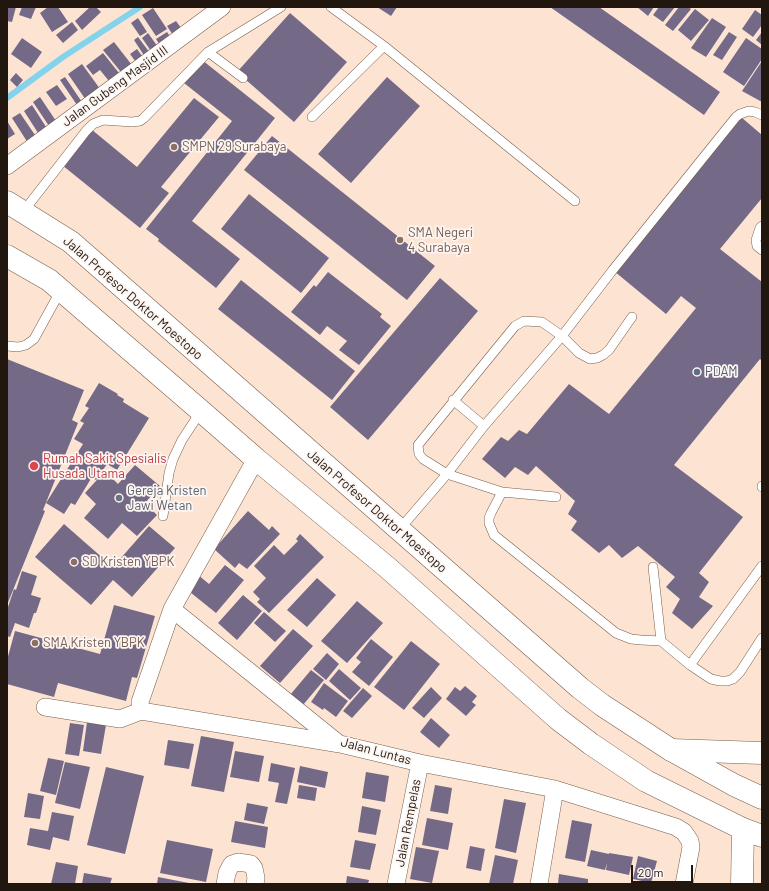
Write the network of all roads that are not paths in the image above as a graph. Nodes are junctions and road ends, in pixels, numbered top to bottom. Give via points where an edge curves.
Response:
1 (222, 7) edge
2 (281, 7) edge
3 (332, 7) edge
4 (384, 46) junction
5 (208, 52) junction
6 (243, 78) dead end
7 (762, 115) edge
8 (312, 117) dead end
9 (7, 166) edge
10 (574, 201) dead end
11 (15, 207) edge
12 (762, 226) edge
13 (762, 250) edge
14 (7, 256) edge
15 (61, 290) junction
16 (632, 317) dead end
17 (562, 336) junction
18 (7, 346) edge
19 (453, 400) junction
20 (201, 411) junction
21 (484, 426) junction
22 (256, 459) junction
23 (447, 474) junction
24 (502, 492) junction
25 (556, 497) dead end
26 (163, 516) dead end
27 (400, 530) junction
28 (762, 566) edge
29 (653, 567) dead end
30 (172, 608) junction
31 (762, 638) edge
32 (661, 641) junction
33 (690, 665) junction
34 (45, 707) dead end
35 (141, 711) junction
36 (340, 744) junction
37 (671, 750) junction
38 (762, 753) edge
39 (420, 763) junction
40 (555, 789) junction
41 (762, 798) edge
42 (752, 832) edge
43 (224, 884) edge
44 (255, 884) edge
45 (396, 884) edge
46 (539, 884) edge
47 (684, 884) edge
48 (742, 884) edge

1 - 9 street, Jalan Gubeng Masjid III
2 - 5 lane
3 - 4 lane
4 - 8 lane
4 - 10 lane
5 - 6 lane
5 - 11 lane via 140,121 103,120 93,124
7 - 17 lane via 749,111 736,117
11 - 27 main road, Jalan Profesor Doktor Moestopo via 72,242
12 - 13 lane via 756,240
14 - 15 main road via 49,280
15 - 18 lane via 34,339 26,345
15 - 20 main road
16 - 17 lane via 609,350 597,358 590,359 579,353
17 - 19 lane via 542,322 524,321 515,326
17 - 21 lane
19 - 21 lane
19 - 23 lane via 418,445 419,454 423,459
20 - 22 main road
20 - 26 lane via 173,459
21 - 23 lane
22 - 30 street
22 - 42 main road via 388,568 558,719 591,744 646,781
23 - 24 lane
23 - 27 lane
24 - 25 lane
24 - 32 lane via 489,518 494,534 616,633 641,640
27 - 37 main road, Jalan Profesor Doktor Moestopo via 580,688
28 - 33 lane
29 - 32 lane
30 - 35 street via 140,702
30 - 36 street, Jalan Luntas
31 - 33 lane via 733,679 711,679
32 - 33 lane
34 - 35 street via 120,719
35 - 36 street
36 - 39 street, Jalan Luntas
37 - 38 main road
37 - 41 main road, Jalan Profesor Doktor Moestopo
39 - 40 street, Jalan Luntas
39 - 45 street, Jalan Rempelas
40 - 46 street
40 - 47 street, Jalan Luntas via 676,827 684,832 691,846
42 - 48 main road
43 - 44 street via 230,867 238,862 251,864 254,868

